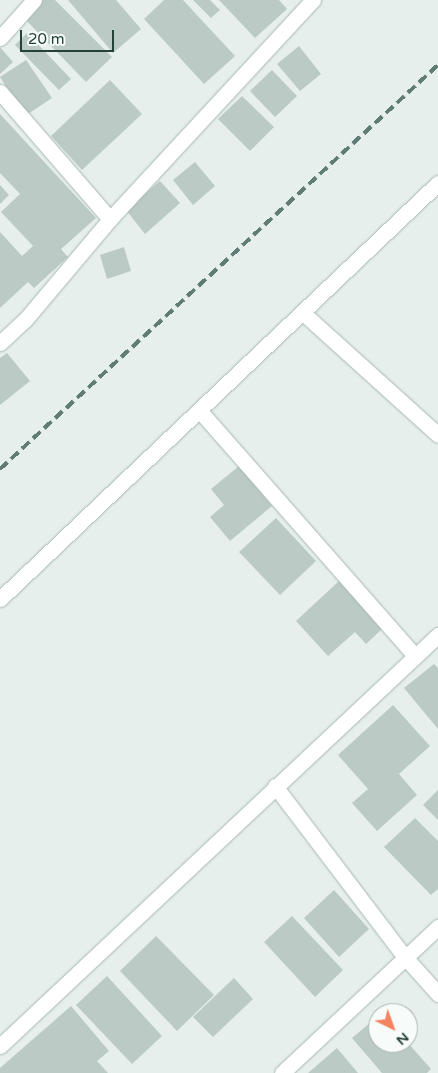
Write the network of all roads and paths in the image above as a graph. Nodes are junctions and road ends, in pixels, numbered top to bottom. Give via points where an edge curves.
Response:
1 (34, 0) edge
2 (313, 0) edge
3 (0, 38) edge
4 (0, 92) edge
5 (438, 183) edge
6 (110, 219) junction
7 (302, 312) junction
8 (0, 342) edge
9 (199, 410) junction
10 (438, 435) edge
11 (0, 599) edge
12 (438, 635) edge
13 (414, 655) junction
14 (275, 786) junction
15 (438, 927) edge
16 (405, 957) junction
17 (438, 994) edge
18 (0, 1046) edge
19 (282, 1073) edge

1 - 3 street
2 - 6 street
4 - 6 street
5 - 7 street
6 - 8 street via 25,320
7 - 9 street
7 - 10 street
9 - 11 street
9 - 13 street
12 - 13 street
13 - 14 street
14 - 16 street
14 - 18 street
15 - 16 street
16 - 17 street
16 - 19 street

